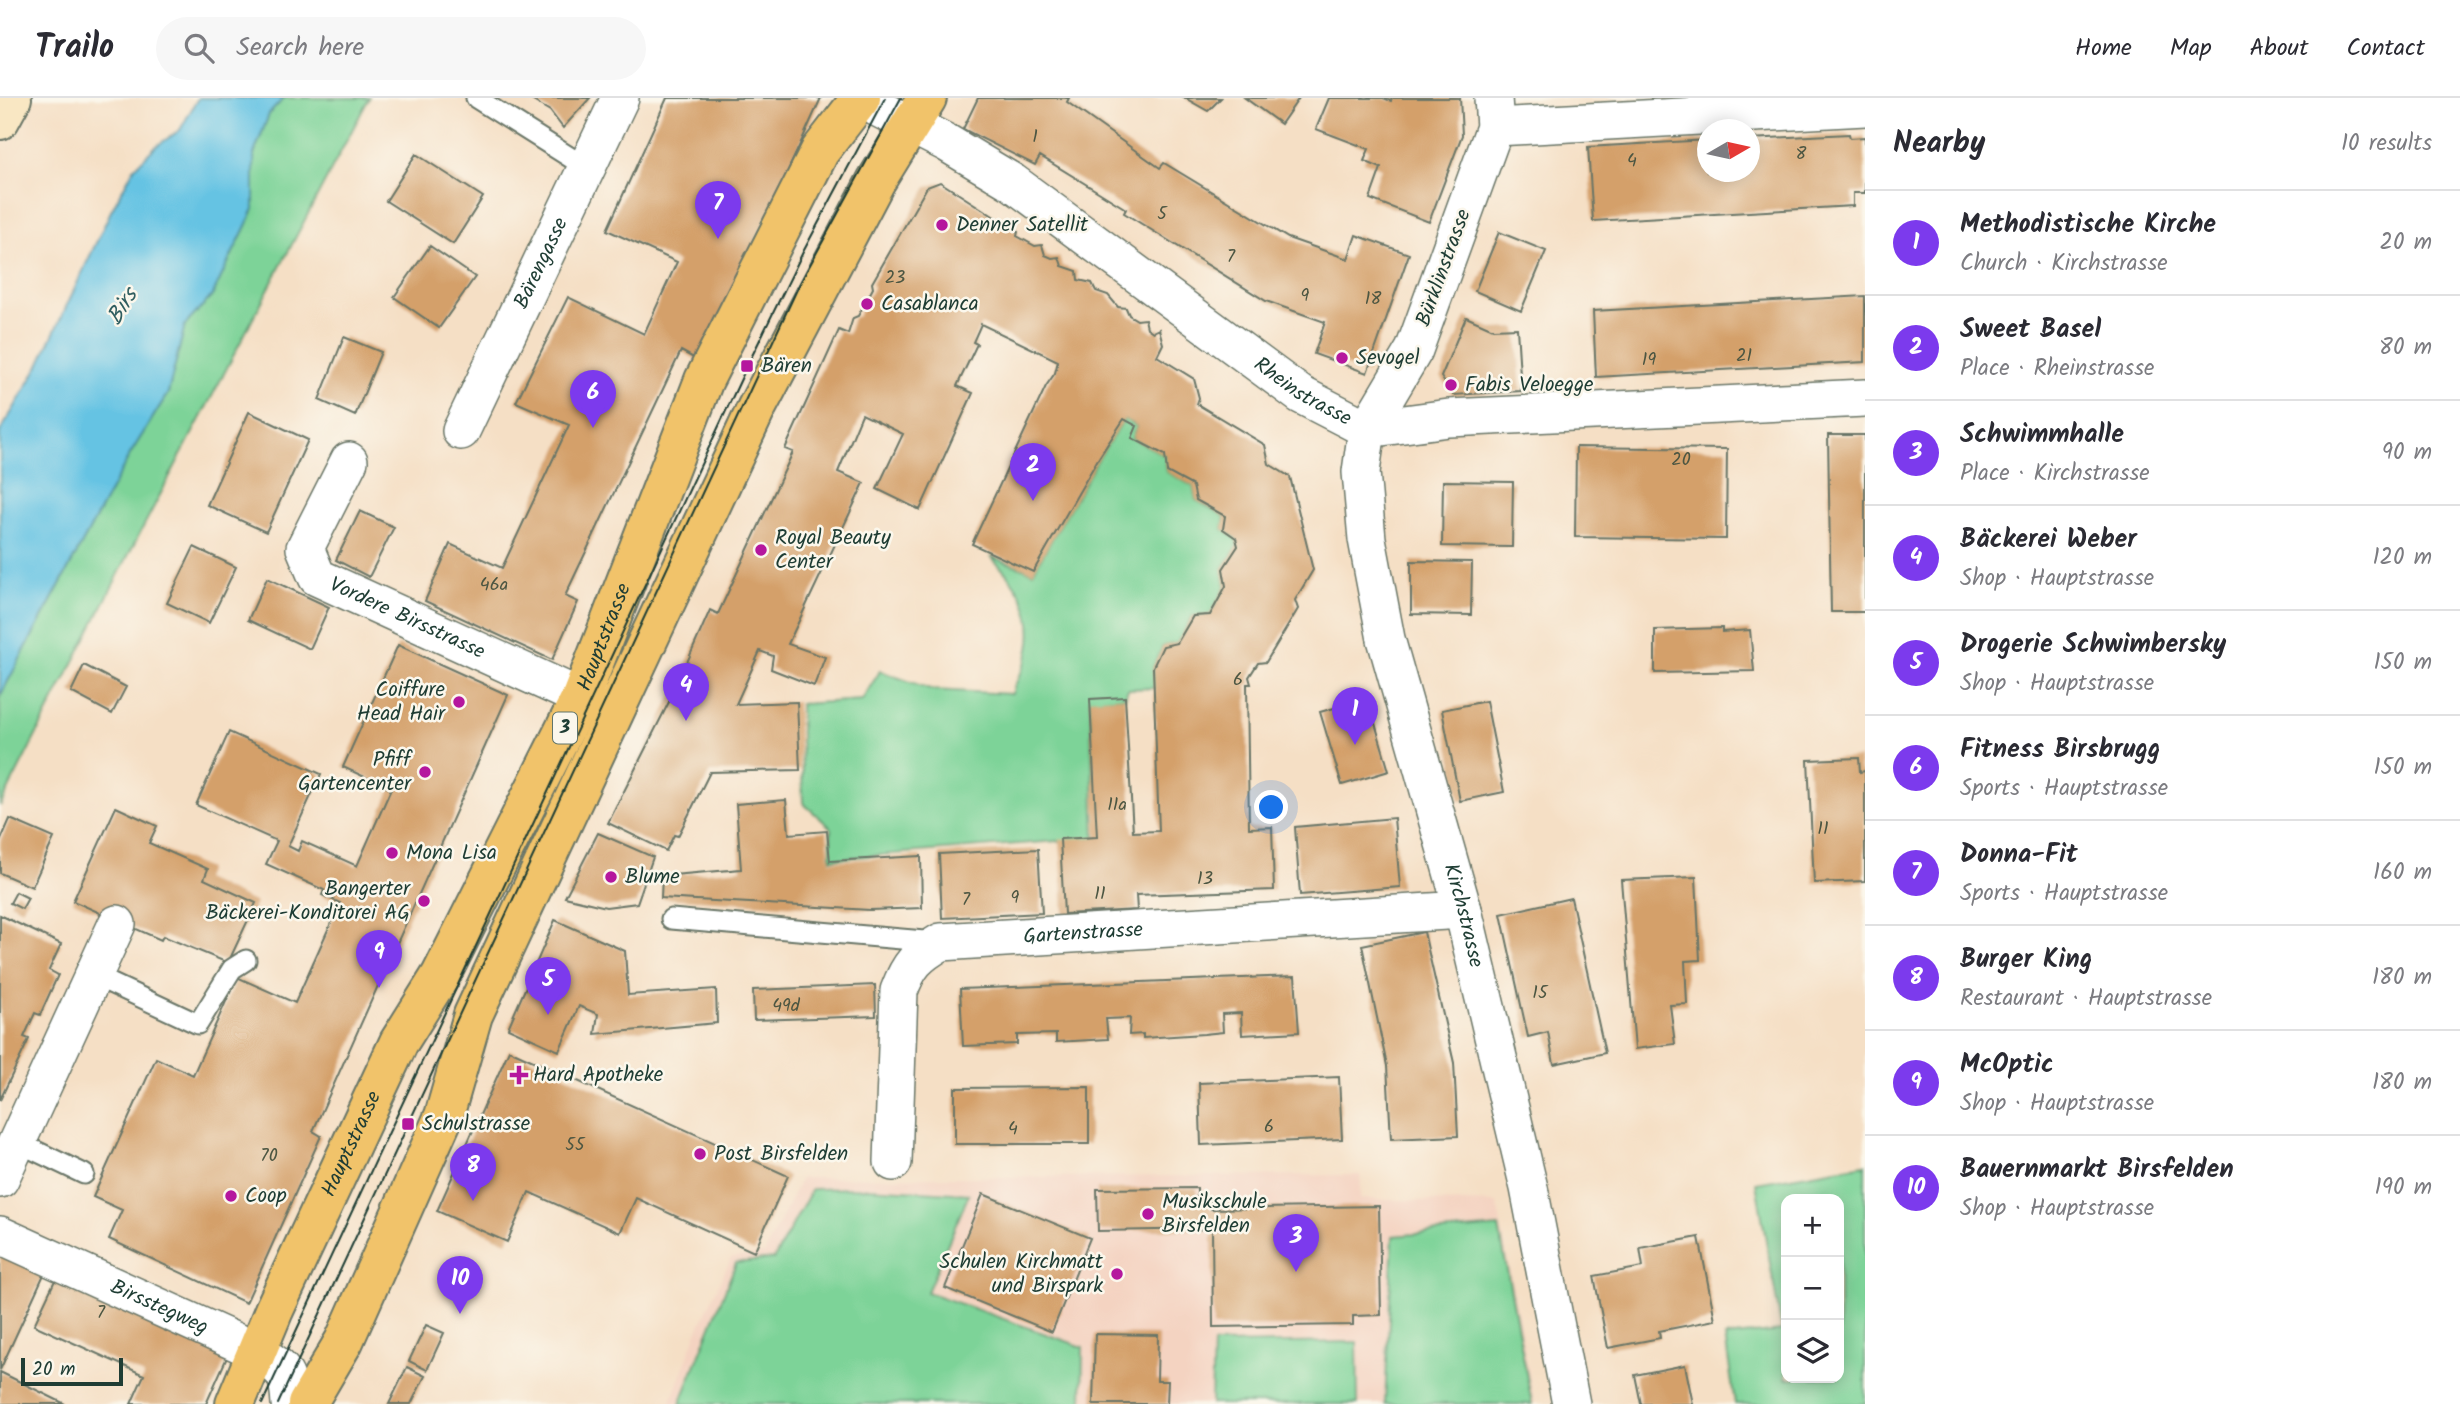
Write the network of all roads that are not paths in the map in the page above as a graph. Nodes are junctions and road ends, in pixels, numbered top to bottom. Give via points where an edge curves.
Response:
1 (12, 98) edge
2 (476, 98) edge
3 (620, 98) edge
4 (860, 99) edge
5 (1865, 107) edge
6 (918, 111) edge
7 (1494, 113) edge
8 (0, 120) edge
9 (587, 167) junction
10 (1865, 398) edge
11 (1367, 429) junction
12 (461, 431) dead end
13 (349, 460) dead end
14 (597, 705) junction
15 (1463, 910) junction
16 (671, 919) dead end
17 (117, 924) dead end
18 (941, 942) junction
19 (246, 960) dead end
20 (93, 975) junction
21 (17, 1142) junction
22 (893, 1162) dead end
23 (84, 1174) dead end
24 (0, 1179) edge
25 (0, 1235) edge
26 (256, 1351) junction
27 (234, 1404) edge
28 (290, 1404) edge
29 (307, 1404) edge
30 (1571, 1404) edge

1 - 8 street
2 - 9 lane
3 - 9 street, Bärengasse
4 - 6 street, Rheinstrasse
4 - 14 main road, Hauptstrasse / 3 via 820,151 704,380
5 - 7 street
6 - 11 street, Rheinstrasse via 1301,395
6 - 14 main road, Hauptstrasse / 3 via 868,196
7 - 11 street, Bürklinstrasse via 1414,350
9 - 12 street, Bärengasse
10 - 11 street, Rheinstrasse via 1448,418
11 - 15 street, Kirchstrasse via 1361,472 1367,539 1385,639
13 - 14 street, Vordere Birsstrasse via 305,548 317,577
14 - 26 main road, Hauptstrasse / 3 via 399,1042
14 - 29 main road, Hauptstrasse / 3 via 473,1015 444,1116 344,1341
15 - 18 street, Gartenstrasse
15 - 30 street, Kirchstrasse via 1529,1188
16 - 18 lane
17 - 20 street
18 - 22 street via 907,970 899,991
19 - 20 lane via 232,969 198,1024
20 - 21 street
21 - 23 lane
21 - 24 street
25 - 26 street, Birsstegweg
26 - 27 main road, Hauptstrasse / 3
26 - 28 street, Birsstegweg via 284,1373

